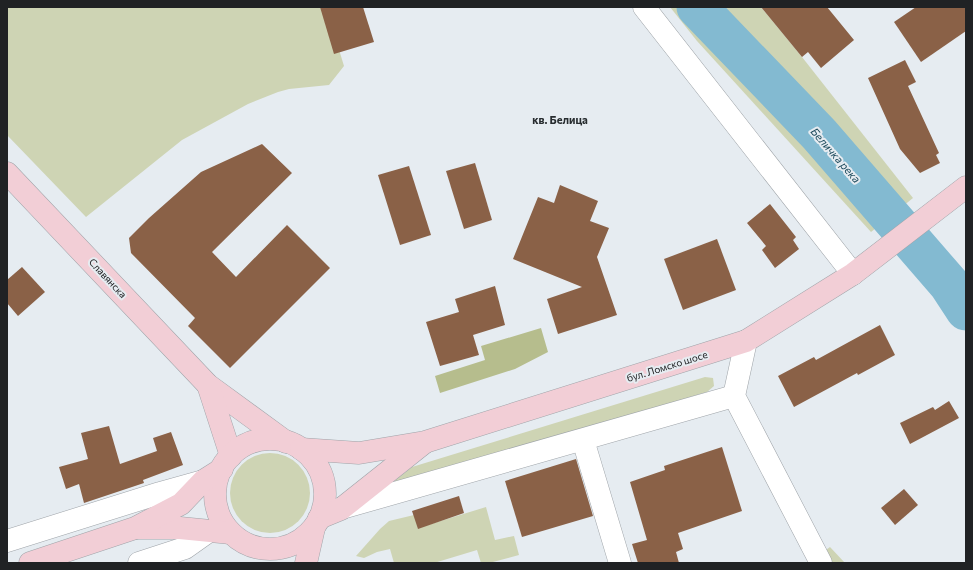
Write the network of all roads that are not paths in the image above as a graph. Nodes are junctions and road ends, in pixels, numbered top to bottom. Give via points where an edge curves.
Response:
1 (644, 7) edge
2 (7, 173) edge
3 (959, 193) edge
4 (853, 274) junction
5 (746, 341) junction
6 (208, 385) junction
7 (734, 396) junction
8 (583, 440) junction
9 (425, 442) junction
10 (293, 445) junction
11 (226, 463) junction
12 (202, 481) junction
13 (341, 509) junction
14 (316, 523) junction
15 (135, 528) junction
16 (209, 531) junction
17 (236, 537) junction
18 (7, 541) edge
19 (30, 563) edge
20 (139, 563) edge
21 (260, 563) edge
22 (306, 563) edge
23 (620, 563) edge
24 (820, 563) edge

1 - 4 street
2 - 6 main road, Славянска
3 - 4 main road, бул. Ломско шосе
4 - 5 main road, бул. Ломско шосе
5 - 7 street
5 - 9 main road, бул. Ломско шосе
6 - 10 main road, Славянска
6 - 11 main road, Славянска
7 - 8 street
7 - 24 street
8 - 13 street
8 - 23 street
9 - 10 main road, бул. Ломско шосе via 359,452
9 - 13 main road, бул. Ломско шосе
10 - 11 main road via 276,440 255,441 245,445
10 - 14 main road via 309,455 323,479 324,501
11 - 12 main road
11 - 17 main road via 217,484 217,505 220,515
12 - 15 main road via 182,504
12 - 18 street
13 - 14 main road, бул. Ломско шосе
14 - 17 main road via 297,542 279,548 259,548
14 - 22 main road
15 - 16 main road
15 - 19 main road
16 - 17 main road
16 - 20 street via 185,548
17 - 21 main road

